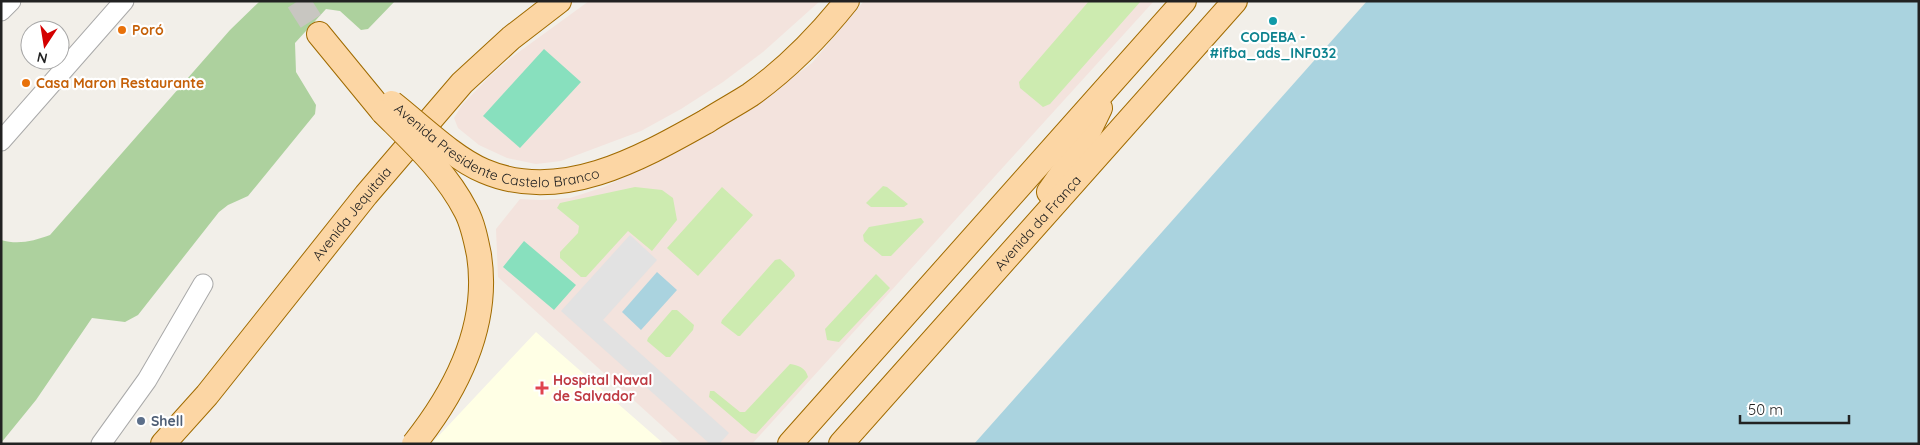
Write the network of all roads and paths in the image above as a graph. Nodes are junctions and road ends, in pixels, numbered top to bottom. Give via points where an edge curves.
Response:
1 (11, 1) edge
2 (124, 1) edge
3 (558, 1) edge
4 (847, 1) edge
5 (1184, 1) edge
6 (1235, 1) edge
7 (1, 11) edge
8 (319, 34) tunnel mouth
9 (1106, 90) junction
10 (388, 107) junction
11 (1, 141) edge
12 (1027, 236) junction
13 (203, 284) dead end
14 (101, 444) edge
15 (163, 444) edge
16 (414, 444) edge
17 (790, 444) edge
18 (841, 444) edge

1 - 7 street
2 - 11 street
3 - 15 main road, Avenida Jequitaia via 462,83 366,195 207,395
4 - 10 main road, Avenida Presidente Castelo Branco, bridge via 788,65 750,95 662,146 624,164 581,178 530,182 502,177 476,167
5 - 9 main road
6 - 12 main road, Avenida da França
8 - 10 main road, Avenida Presidente Castelo Branco
9 - 12 main road via 1090,131 1041,204
9 - 17 main road
10 - 16 main road, Avenida Presidente Castelo Branco, bridge via 467,212 481,270 480,305 467,358 446,400
12 - 18 main road, Avenida da França
13 - 14 street via 147,380

